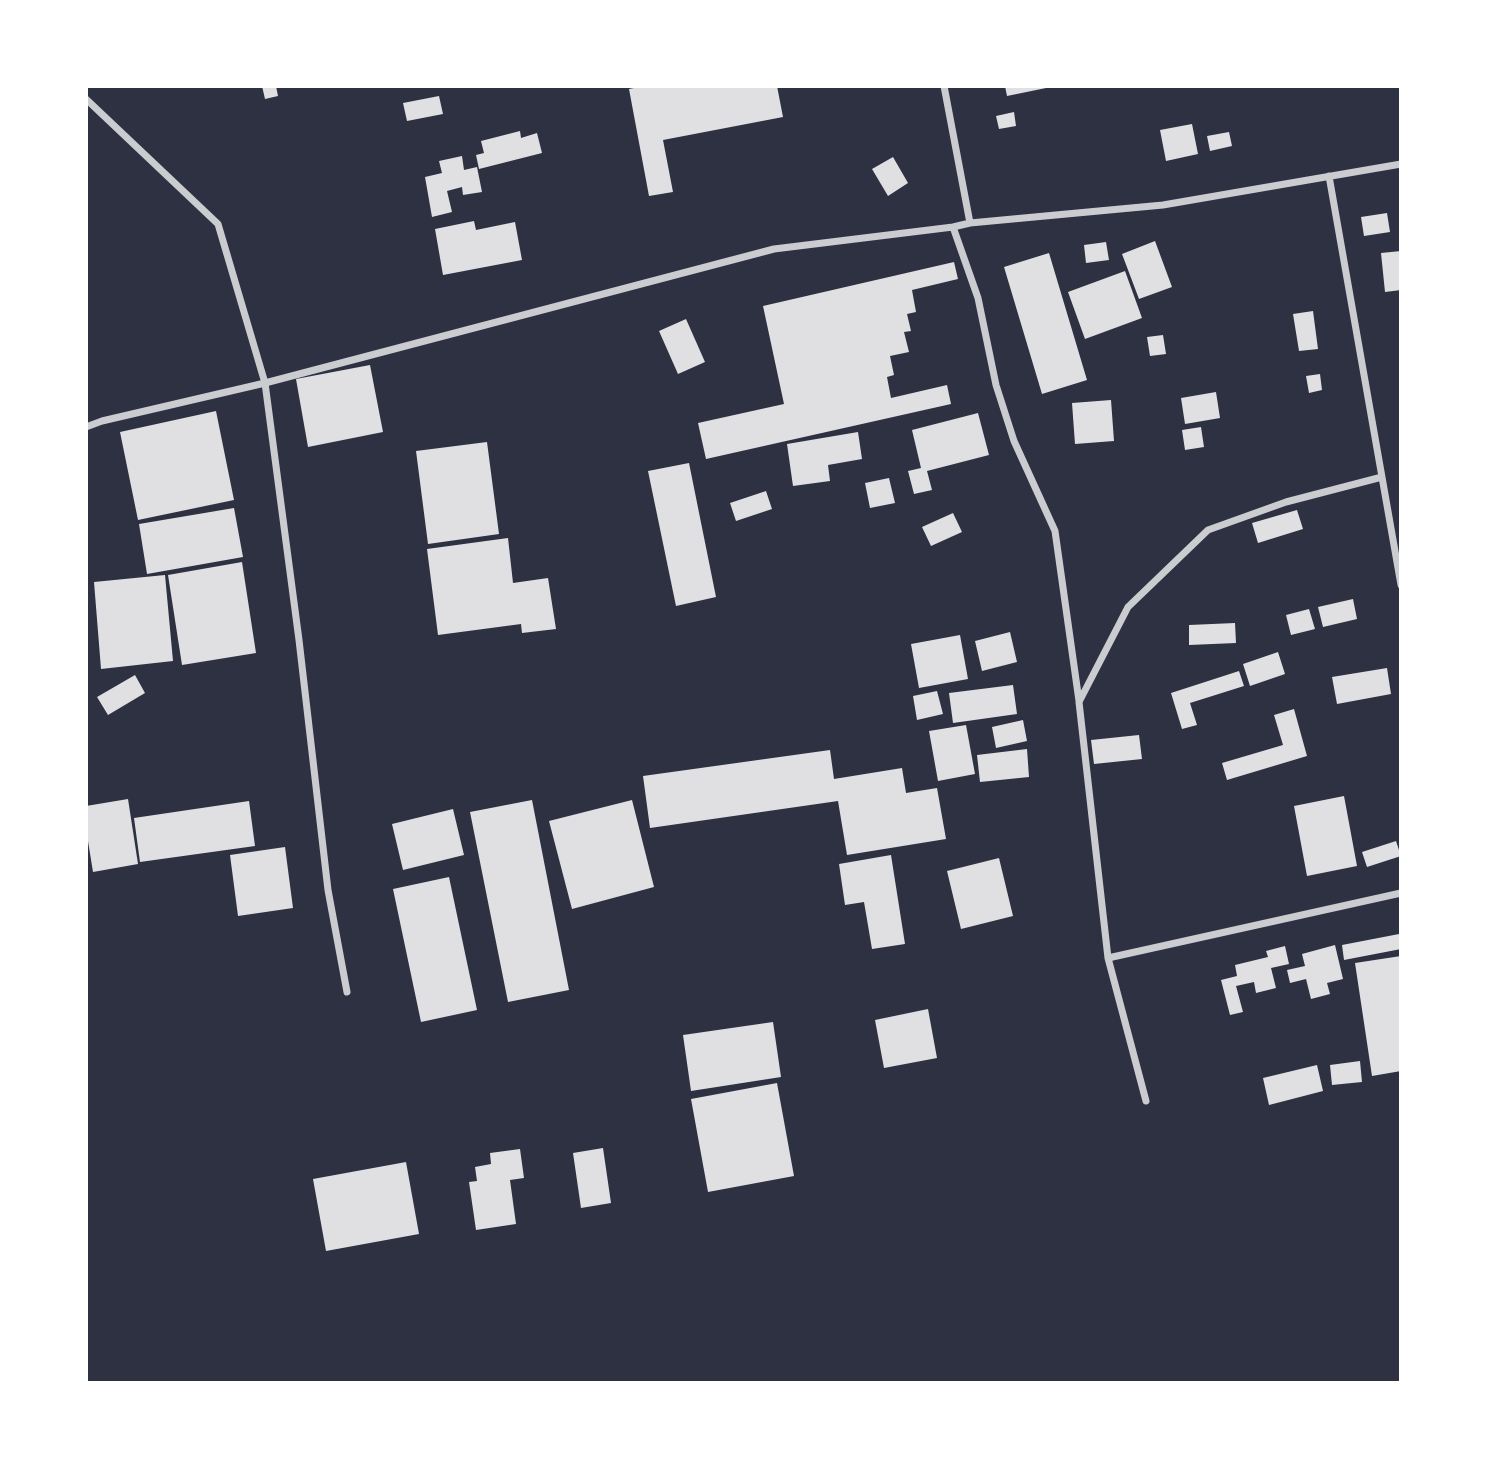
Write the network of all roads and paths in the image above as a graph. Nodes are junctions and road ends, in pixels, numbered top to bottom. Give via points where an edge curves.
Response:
1 (944, 86) edge
2 (86, 99) edge
3 (1401, 163) edge
4 (1329, 176) junction
5 (970, 223) junction
6 (953, 227) junction
7 (265, 383) junction
8 (86, 427) edge
9 (1382, 477) junction
10 (1399, 566) edge
11 (1401, 585) edge
12 (1079, 702) junction
13 (1401, 893) edge
14 (1108, 958) junction
15 (347, 992) dead end
16 (1146, 1101) dead end

1 - 5 street
2 - 7 street via 218,224
3 - 4 street
4 - 5 street via 1163,205
4 - 9 street
5 - 6 street
6 - 7 street via 774,249
6 - 12 street via 978,298 996,385 1014,441 1055,531
7 - 8 street
7 - 15 street via 328,890
9 - 10 street
9 - 12 street via 1286,502 1208,530 1128,607
10 - 11 street
12 - 14 street
13 - 14 street
14 - 16 street

